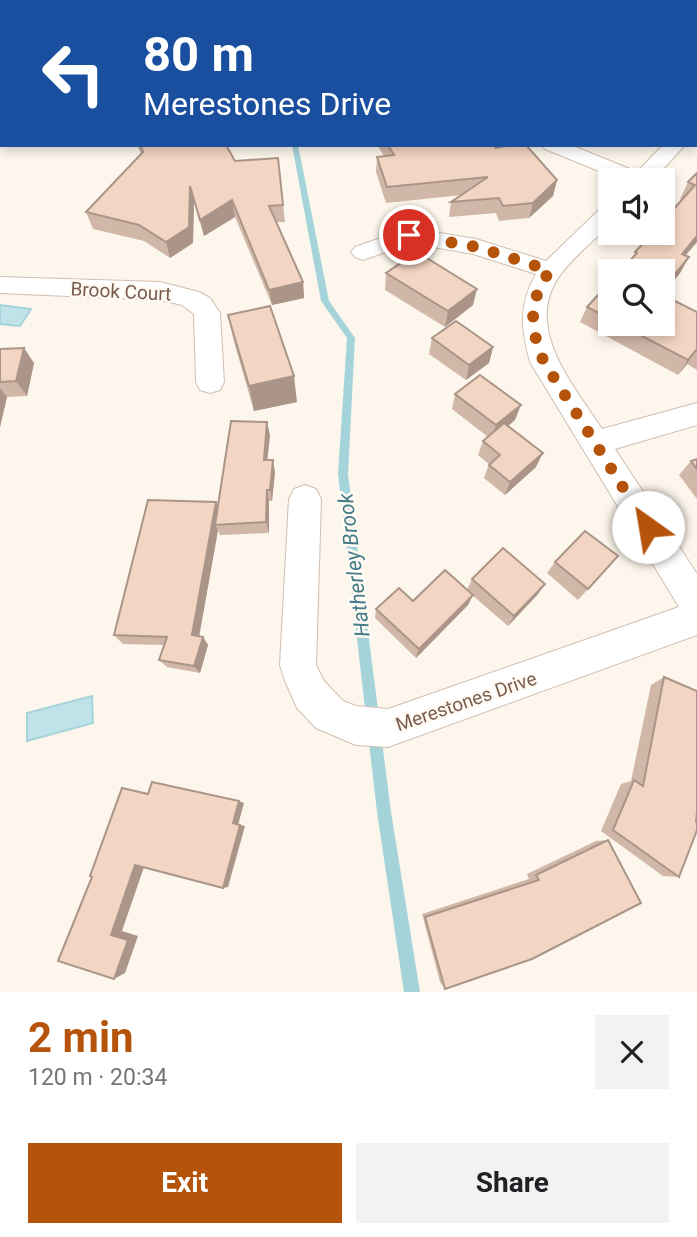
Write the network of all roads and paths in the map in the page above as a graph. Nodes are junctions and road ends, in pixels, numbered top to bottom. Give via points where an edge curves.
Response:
1 (557, 147) edge
2 (678, 151) edge
3 (610, 168) edge
4 (656, 168) edge
5 (598, 223) edge
6 (363, 251) dead end
7 (549, 270) junction
8 (0, 285) edge
9 (210, 383) dead end
10 (697, 414) edge
11 (594, 443) junction
12 (305, 499) dead end
13 (697, 605) edge
14 (697, 618) edge

1 - 3 street
2 - 4 street
5 - 7 street
6 - 7 street via 409,235 477,247
7 - 11 street via 533,317 537,346
8 - 9 street, Brook Court via 159,291 190,298 207,313
10 - 11 street
11 - 13 street
12 - 14 street, Merestones Drive via 298,665 314,700 346,725 375,729

